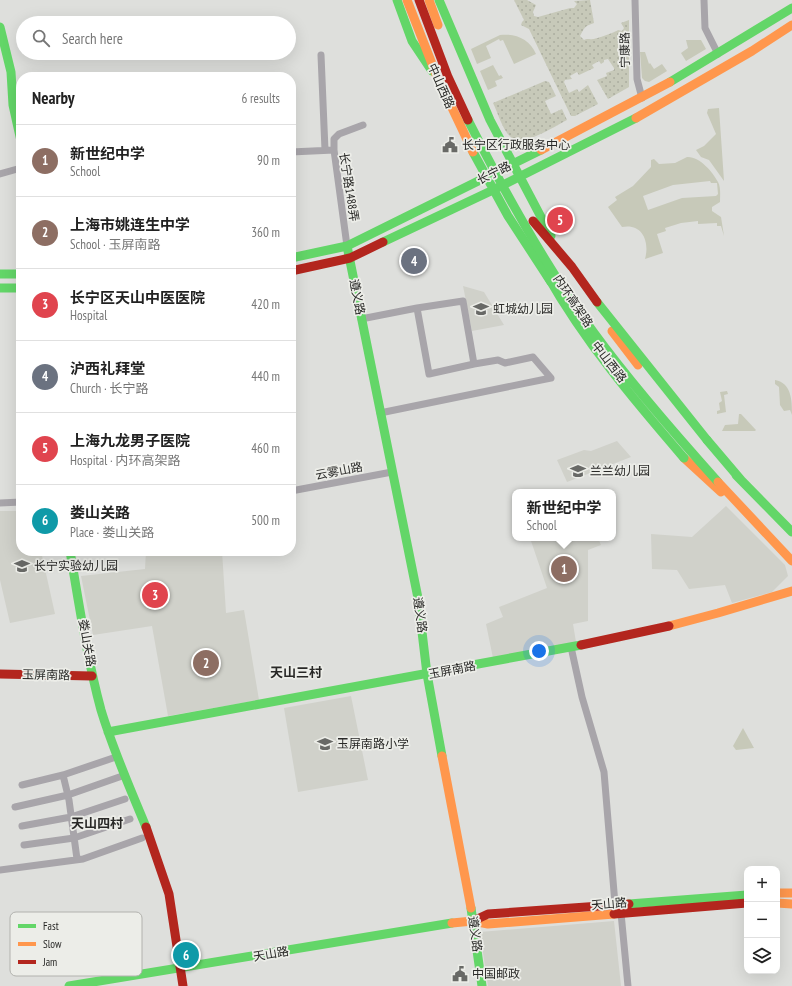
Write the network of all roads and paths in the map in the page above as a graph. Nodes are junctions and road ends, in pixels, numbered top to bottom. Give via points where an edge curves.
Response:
1 (397, 0) edge
2 (407, 0) edge
3 (419, 0) edge
4 (429, 0) edge
5 (439, 0) edge
6 (635, 0) edge
7 (704, 0) edge
8 (792, 8) edge
9 (792, 25) edge
10 (0, 27) edge
11 (718, 54) junction
12 (322, 55) dead end
13 (438, 81) junction
14 (16, 90) edge
15 (642, 98) junction
16 (363, 125) dead end
17 (325, 150) junction
18 (334, 150) junction
19 (296, 152) edge
20 (511, 165) junction
21 (16, 169) edge
22 (494, 170) junction
23 (0, 174) edge
24 (486, 177) junction
25 (518, 177) junction
26 (493, 190) junction
27 (533, 221) junction
28 (347, 246) junction
29 (296, 257) edge
30 (350, 258) junction
31 (296, 270) edge
32 (0, 274) edge
33 (16, 274) edge
34 (0, 288) edge
35 (16, 288) edge
36 (417, 308) junction
37 (362, 318) junction
38 (474, 364) junction
39 (380, 413) junction
40 (392, 472) junction
41 (741, 480) junction
42 (296, 490) edge
43 (723, 494) junction
44 (16, 502) edge
45 (0, 503) edge
46 (792, 532) edge
47 (792, 550) edge
48 (71, 556) edge
49 (792, 562) edge
50 (792, 591) edge
51 (571, 647) junction
52 (0, 674) edge
53 (427, 674) junction
54 (92, 676) junction
55 (108, 732) junction
56 (112, 758) dead end
57 (125, 775) junction
58 (62, 776) junction
59 (22, 784) dead end
60 (68, 795) junction
61 (125, 799) dead end
62 (15, 807) dead end
63 (72, 817) junction
64 (130, 819) dead end
65 (22, 826) dead end
66 (74, 838) junction
67 (142, 838) dead end
68 (24, 845) dead end
69 (77, 859) junction
70 (0, 870) edge
71 (780, 893) edge
72 (792, 893) edge
73 (744, 895) edge
74 (780, 903) edge
75 (615, 904) junction
76 (744, 904) edge
77 (792, 904) edge
78 (620, 913) junction
79 (474, 921) junction
80 (180, 969) junction
81 (142, 975) edge
82 (134, 976) edge
83 (69, 986) edge
84 (183, 986) edge
85 (482, 986) edge
86 (628, 986) edge

1 - 13 main road via 412,41
2 - 13 main road, 中山西路
3 - 22 main road, 内环高架路, bridge via 448,76
4 - 27 main road, 内环高架路, bridge via 456,73 475,114
5 - 20 main road via 485,111
6 - 15 street, 宁康路 via 637,79
7 - 11 street via 705,28
8 - 11 main road, 长宁路
9 - 25 main road, 长宁路 via 632,120
10 - 14 main road
11 - 15 main road, 长宁路
12 - 17 street
13 - 24 main road, 中山西路
15 - 20 main road, 长宁路
16 - 18 street via 339,134 334,140
17 - 18 street, 长宁路1488弄
17 - 19 street, 长宁路1488弄
18 - 28 street, 长宁路1488弄
20 - 24 main road, 长宁路
20 - 25 main road
21 - 23 street
22 - 43 main road, bridge via 519,225 564,307 597,354 684,458
22 - 49 main road, 内环高架路, bridge via 554,273 599,339 695,456
24 - 26 main road, 中山西路
24 - 28 main road, 长宁路
25 - 26 main road, 长宁路
25 - 41 main road via 563,257 621,344 705,445
26 - 30 main road, 长宁路
26 - 43 main road, 中山西路 via 532,255 591,339 652,414
27 - 41 main road, bridge
27 - 47 main road, 内环高架路, bridge via 561,269 601,328 637,374 752,508
28 - 29 main road, 长宁路
28 - 30 main road, 遵义路
30 - 31 main road, 长宁路
30 - 37 main road, 遵义路
32 - 33 main road
34 - 35 main road
36 - 37 street
36 - 38 street via 463,301
36 - 38 street via 429,374
37 - 39 main road, 遵义路
38 - 39 street via 498,360 505,363 533,357 551,378
39 - 40 main road, 遵义路
40 - 42 street, 云雾山路
40 - 53 main road, 遵义路 via 418,598
41 - 46 main road
43 - 49 main road, 中山西路
44 - 45 street
48 - 54 main road, 娄山关路
50 - 51 main road, 玉屏南路 via 684,622
51 - 53 main road, 玉屏南路
51 - 75 street via 582,697 604,772
52 - 54 main road, 玉屏南路
53 - 55 main road, 玉屏南路
53 - 79 main road, 遵义路
54 - 55 main road, 娄山关路
55 - 57 main road, 娄山关路
56 - 58 street
57 - 60 street
57 - 80 main road, 娄山关路 via 166,883
58 - 59 street
58 - 60 street
60 - 62 street
60 - 63 street
61 - 63 street
63 - 65 street
63 - 66 street
64 - 66 street
66 - 68 street
66 - 69 street
67 - 69 street via 84,859
69 - 70 street
71 - 72 main road
73 - 75 main road, 天山路
74 - 77 main road
75 - 79 main road, 天山路 via 488,914
76 - 78 main road, 天山路
78 - 79 main road, 天山路 via 488,924
78 - 86 street
79 - 80 main road, 天山路
79 - 85 main road, 遵义路
80 - 81 main road, 天山路
80 - 84 main road, 娄山关路
82 - 83 main road, 天山路

